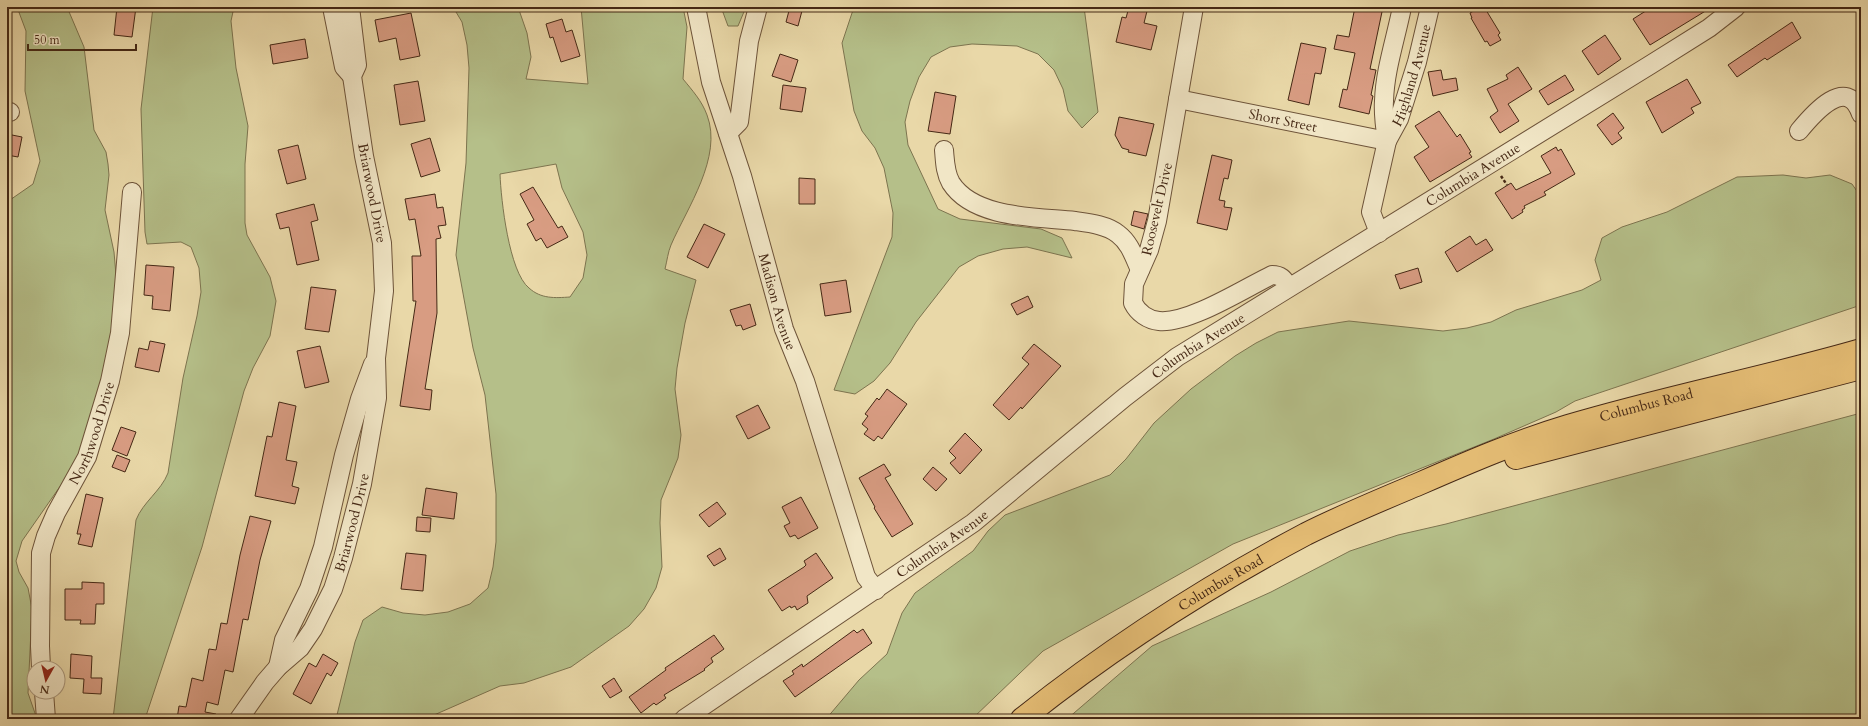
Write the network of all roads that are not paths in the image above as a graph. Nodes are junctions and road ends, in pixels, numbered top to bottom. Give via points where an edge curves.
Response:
1 (332, 7) edge
2 (350, 7) edge
3 (696, 7) edge
4 (758, 7) edge
5 (1194, 7) edge
6 (1402, 7) edge
7 (1736, 7) edge
8 (1433, 8) edge
9 (352, 76) junction
10 (1178, 99) junction
11 (1861, 114) edge
12 (1799, 131) dead end
13 (728, 133) junction
14 (1387, 141) junction
15 (944, 150) dead end
16 (132, 192) dead end
17 (1379, 233) junction
18 (1140, 270) junction
19 (1289, 287) junction
20 (1861, 350) edge
21 (1861, 368) edge
22 (1437, 476) junction
23 (876, 590) junction
24 (41, 660) edge
25 (45, 700) edge
26 (46, 719) edge
27 (239, 719) edge
28 (684, 719) edge
29 (1022, 719) edge

1 - 9 street, Briarwood Drive via 344,67
2 - 9 street, Briarwood Drive via 357,65
3 - 13 street, Madison Avenue via 711,82
4 - 13 street via 749,41 739,122
5 - 10 street, Roosevelt Drive
6 - 14 street, Highland Avenue via 1384,99
7 - 17 street, Columbia Avenue via 1710,28
8 - 14 street, Highland Avenue via 1399,119
9 - 27 street, Briarwood Drive via 364,156 382,243 384,291 376,358 377,398 362,484 333,589 313,629 300,648 265,682
10 - 14 street, Short Street
10 - 18 street, Roosevelt Drive via 1153,237
11 - 12 street via 1856,102 1851,98 1847,96 1834,99 1814,113
13 - 23 street, Madison Avenue via 784,329 805,381 866,577
14 - 17 street, Highland Avenue via 1371,212
15 - 18 street via 946,173 966,197 989,209 1010,215 1085,222 1111,230 1123,239 1131,250
16 - 24 street, Northwood Drive via 120,333 110,381 87,457 56,513 41,553
17 - 19 street, Columbia Avenue
18 - 19 street, Roosevelt Drive via 1134,284 1133,303 1143,315 1159,321 1184,317 1272,275 1282,277
19 - 23 street, Columbia Avenue via 1178,357 1125,397 973,523
20 - 22 main road, Columbus Road via 1779,373 1608,414 1492,453
21 - 22 main road, Columbus Road via 1498,463
22 - 29 main road, Columbus Road via 1309,533 1204,591 1099,660
23 - 28 street, Columbia Avenue
25 - 26 street

